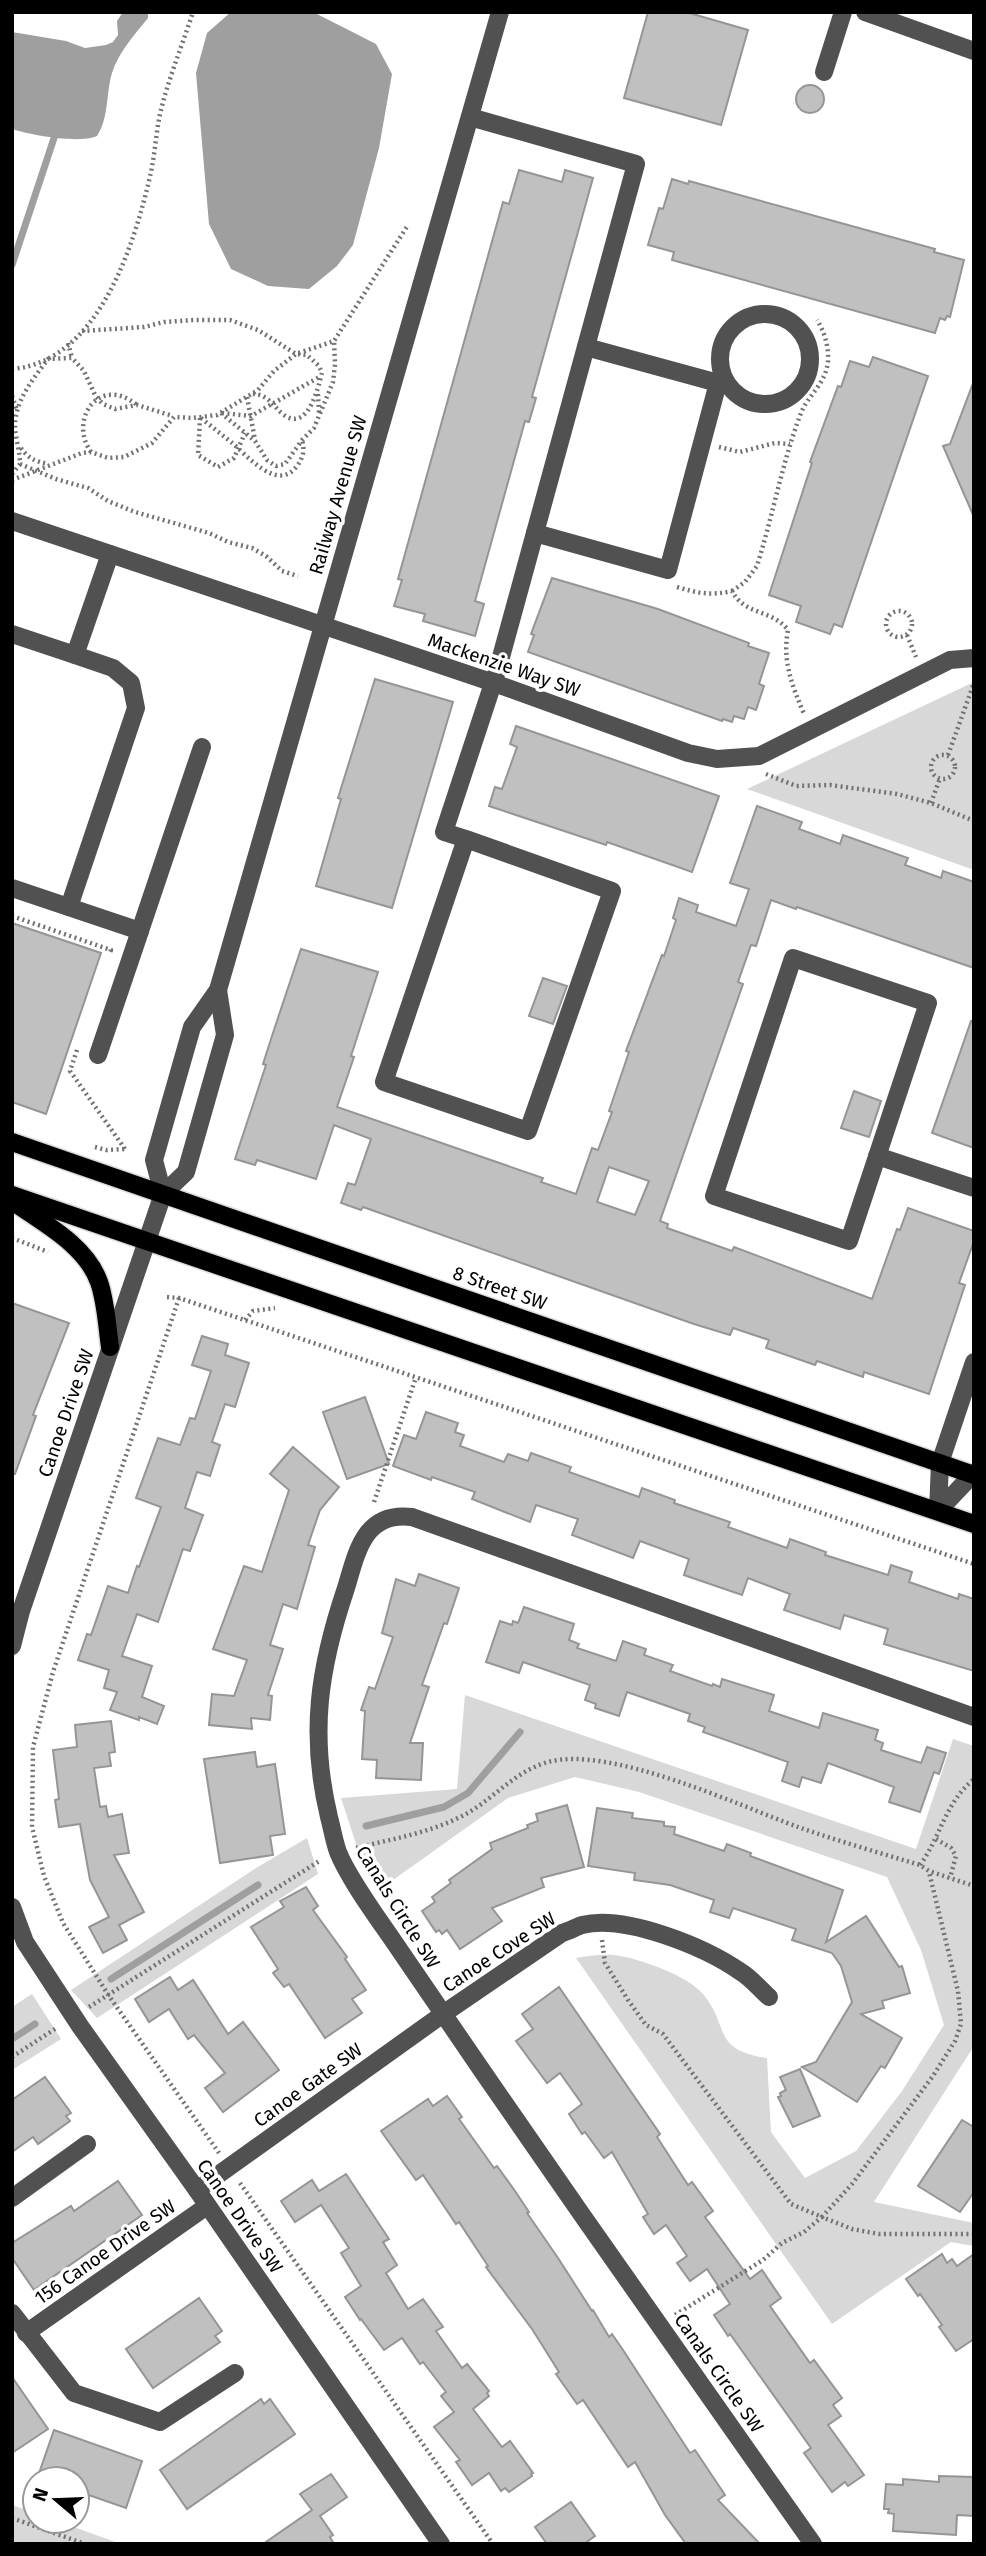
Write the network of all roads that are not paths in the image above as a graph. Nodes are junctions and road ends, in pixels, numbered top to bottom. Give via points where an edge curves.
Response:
1 (500, 12) edge
2 (843, 12) edge
3 (864, 12) edge
4 (974, 51) edge
5 (824, 72) dead end
6 (470, 117) junction
7 (586, 347) junction
8 (720, 380) junction
9 (12, 521) edge
10 (30, 527) junction
11 (535, 533) junction
12 (12, 537) edge
13 (110, 554) junction
14 (323, 625) junction
15 (12, 634) edge
16 (75, 655) junction
17 (974, 658) edge
18 (494, 683) junction
19 (202, 747) dead end
20 (466, 839) junction
21 (12, 888) edge
22 (69, 907) junction
23 (140, 931) junction
24 (218, 990) junction
25 (98, 1055) dead end
26 (12, 1142) edge
27 (877, 1156) junction
28 (974, 1188) edge
29 (163, 1194) junction
30 (12, 1195) edge
31 (12, 1200) edge
32 (148, 1240) junction
33 (110, 1347) junction
34 (974, 1362) edge
35 (940, 1463) junction
36 (974, 1474) edge
37 (938, 1511) junction
38 (974, 1524) edge
39 (17, 1610) edge
40 (12, 1646) edge
41 (974, 1717) edge
42 (12, 1907) edge
43 (769, 1997) dead end
44 (443, 2014) junction
45 (87, 2144) dead end
46 (197, 2190) junction
47 (12, 2198) edge
48 (207, 2206) junction
49 (12, 2313) edge
50 (26, 2333) junction
51 (234, 2373) dead end
52 (441, 2544) edge
53 (813, 2544) edge

1 - 6 street, Railway Avenue SW
2 - 5 street
3 - 4 street
6 - 7 street via 636,164
6 - 14 street, Railway Avenue SW
7 - 8 street
7 - 11 street
8 - 8 street via 721,347 727,333 750,316 764,313 786,319 809,347 806,377 786,399 757,404
8 - 11 street via 668,570
9 - 10 street, Mackenzie Way SW
10 - 12 street
10 - 13 street, Mackenzie Way SW
11 - 18 street
13 - 14 street, Mackenzie Way SW
13 - 16 street
14 - 18 street, Mackenzie Way SW
14 - 24 street, Railway Avenue SW
15 - 16 street
16 - 22 street via 113,668 131,683 136,708
17 - 18 street, Mackenzie Way SW via 950,660 759,756 740,759 688,753
18 - 20 street via 444,832
19 - 23 street
20 - 20 street via 611,891 528,1131 384,1082
21 - 22 street
22 - 23 street
23 - 25 street
24 - 29 street, Railway Avenue SW via 192,1027 154,1160
24 - 29 street, Railway Avenue SW via 225,1035 186,1172
26 - 29 main road, 8 Street SW
27 - 27 street via 849,1241 714,1196 793,958 928,1003
27 - 28 street
29 - 32 street, Canoe Drive SW
29 - 35 main road, 8 Street SW
30 - 32 main road
31 - 33 main road via 80,1251 89,1263 100,1283
32 - 33 street, Canoe Drive SW
32 - 37 main road
33 - 39 street, Canoe Drive SW
34 - 35 street
35 - 36 main road, 8 Street SW
35 - 37 street
36 - 37 street
37 - 38 main road
39 - 40 street, Canoe Drive SW
41 - 44 street, Canals Circle SW via 412,1517 383,1519 360,1544 322,1673 318,1722 322,1785 338,1853
42 - 46 street, Canoe Drive SW via 25,1942 74,2017
43 - 44 street, Canoe Cove SW via 718,1957 629,1926 600,1924 562,1934
44 - 46 street, Canoe Gate SW
44 - 53 street, Canals Circle SW
45 - 47 street
46 - 48 street, Canoe Drive SW
48 - 50 street, 156 Canoe Drive SW
48 - 52 street, Canoe Drive SW
49 - 50 street, 156 Canoe Drive SW
50 - 51 street, 156 Canoe Drive SW via 74,2393 160,2422

